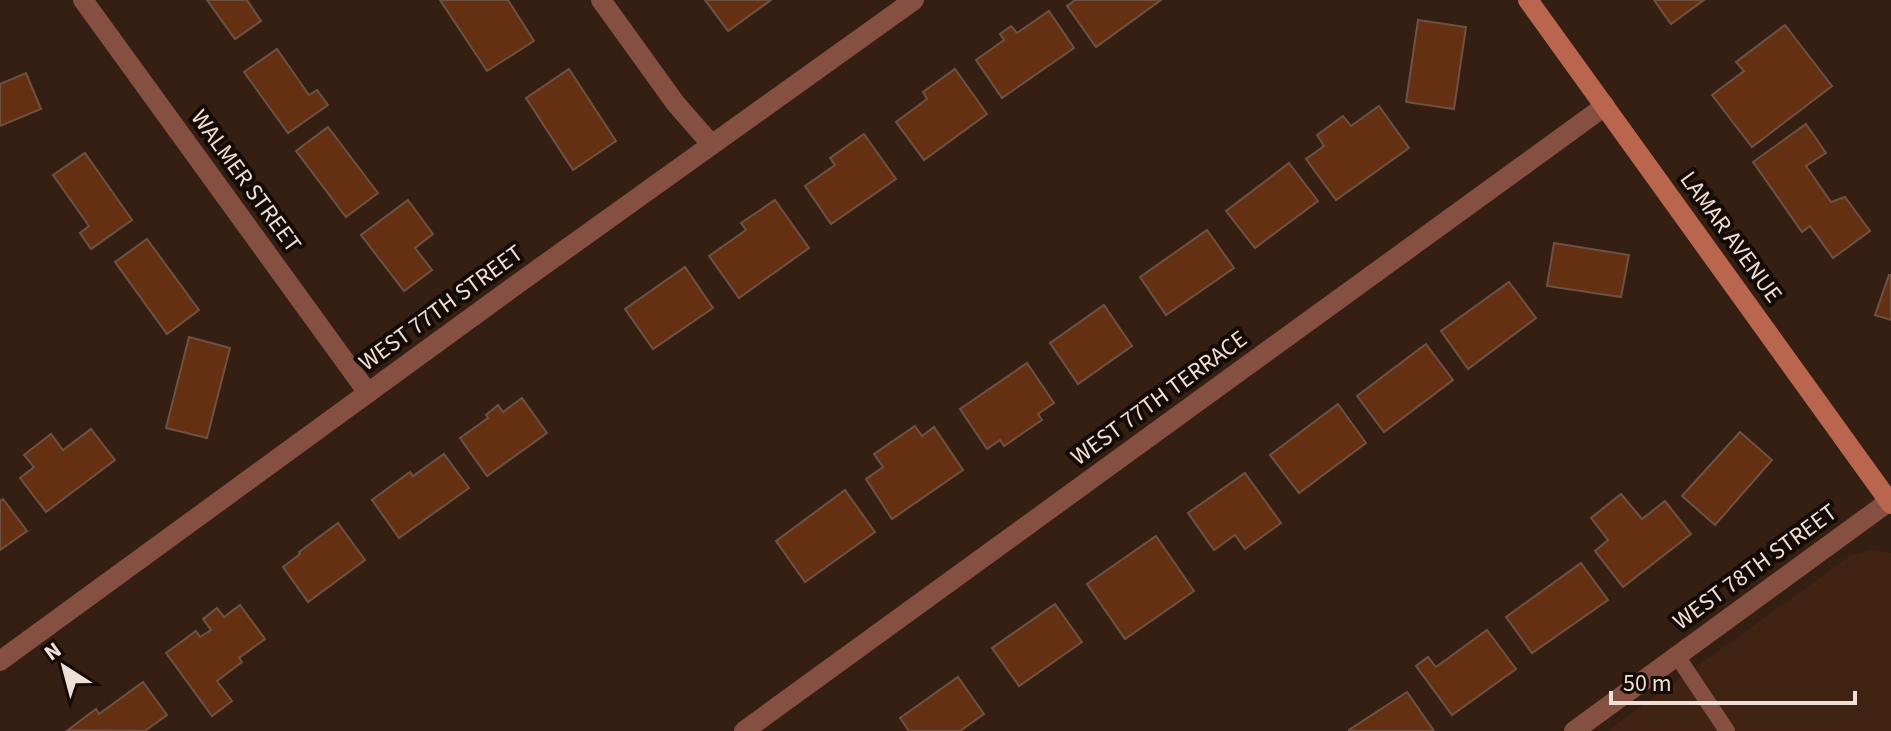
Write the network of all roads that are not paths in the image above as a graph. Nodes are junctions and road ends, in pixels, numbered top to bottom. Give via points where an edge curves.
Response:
1 (83, 0) edge
2 (601, 0) edge
3 (914, 0) edge
4 (1528, 0) edge
5 (1605, 106) junction
6 (711, 144) junction
7 (368, 393) junction
8 (1890, 502) edge
9 (1677, 656) junction
10 (0, 661) edge
11 (744, 731) edge
12 (1574, 731) edge
13 (1727, 731) edge

1 - 7 street, WALMER STREET
2 - 6 street
3 - 6 street, WEST 77TH STREET
4 - 5 street, LAMAR AVENUE
5 - 8 street, LAMAR AVENUE
5 - 11 street, WEST 77TH TERRACE
6 - 7 street, WEST 77TH STREET
7 - 10 street, WEST 77TH STREET
8 - 9 street, WEST 78TH STREET
9 - 12 street, WEST 78TH STREET
9 - 13 lane

